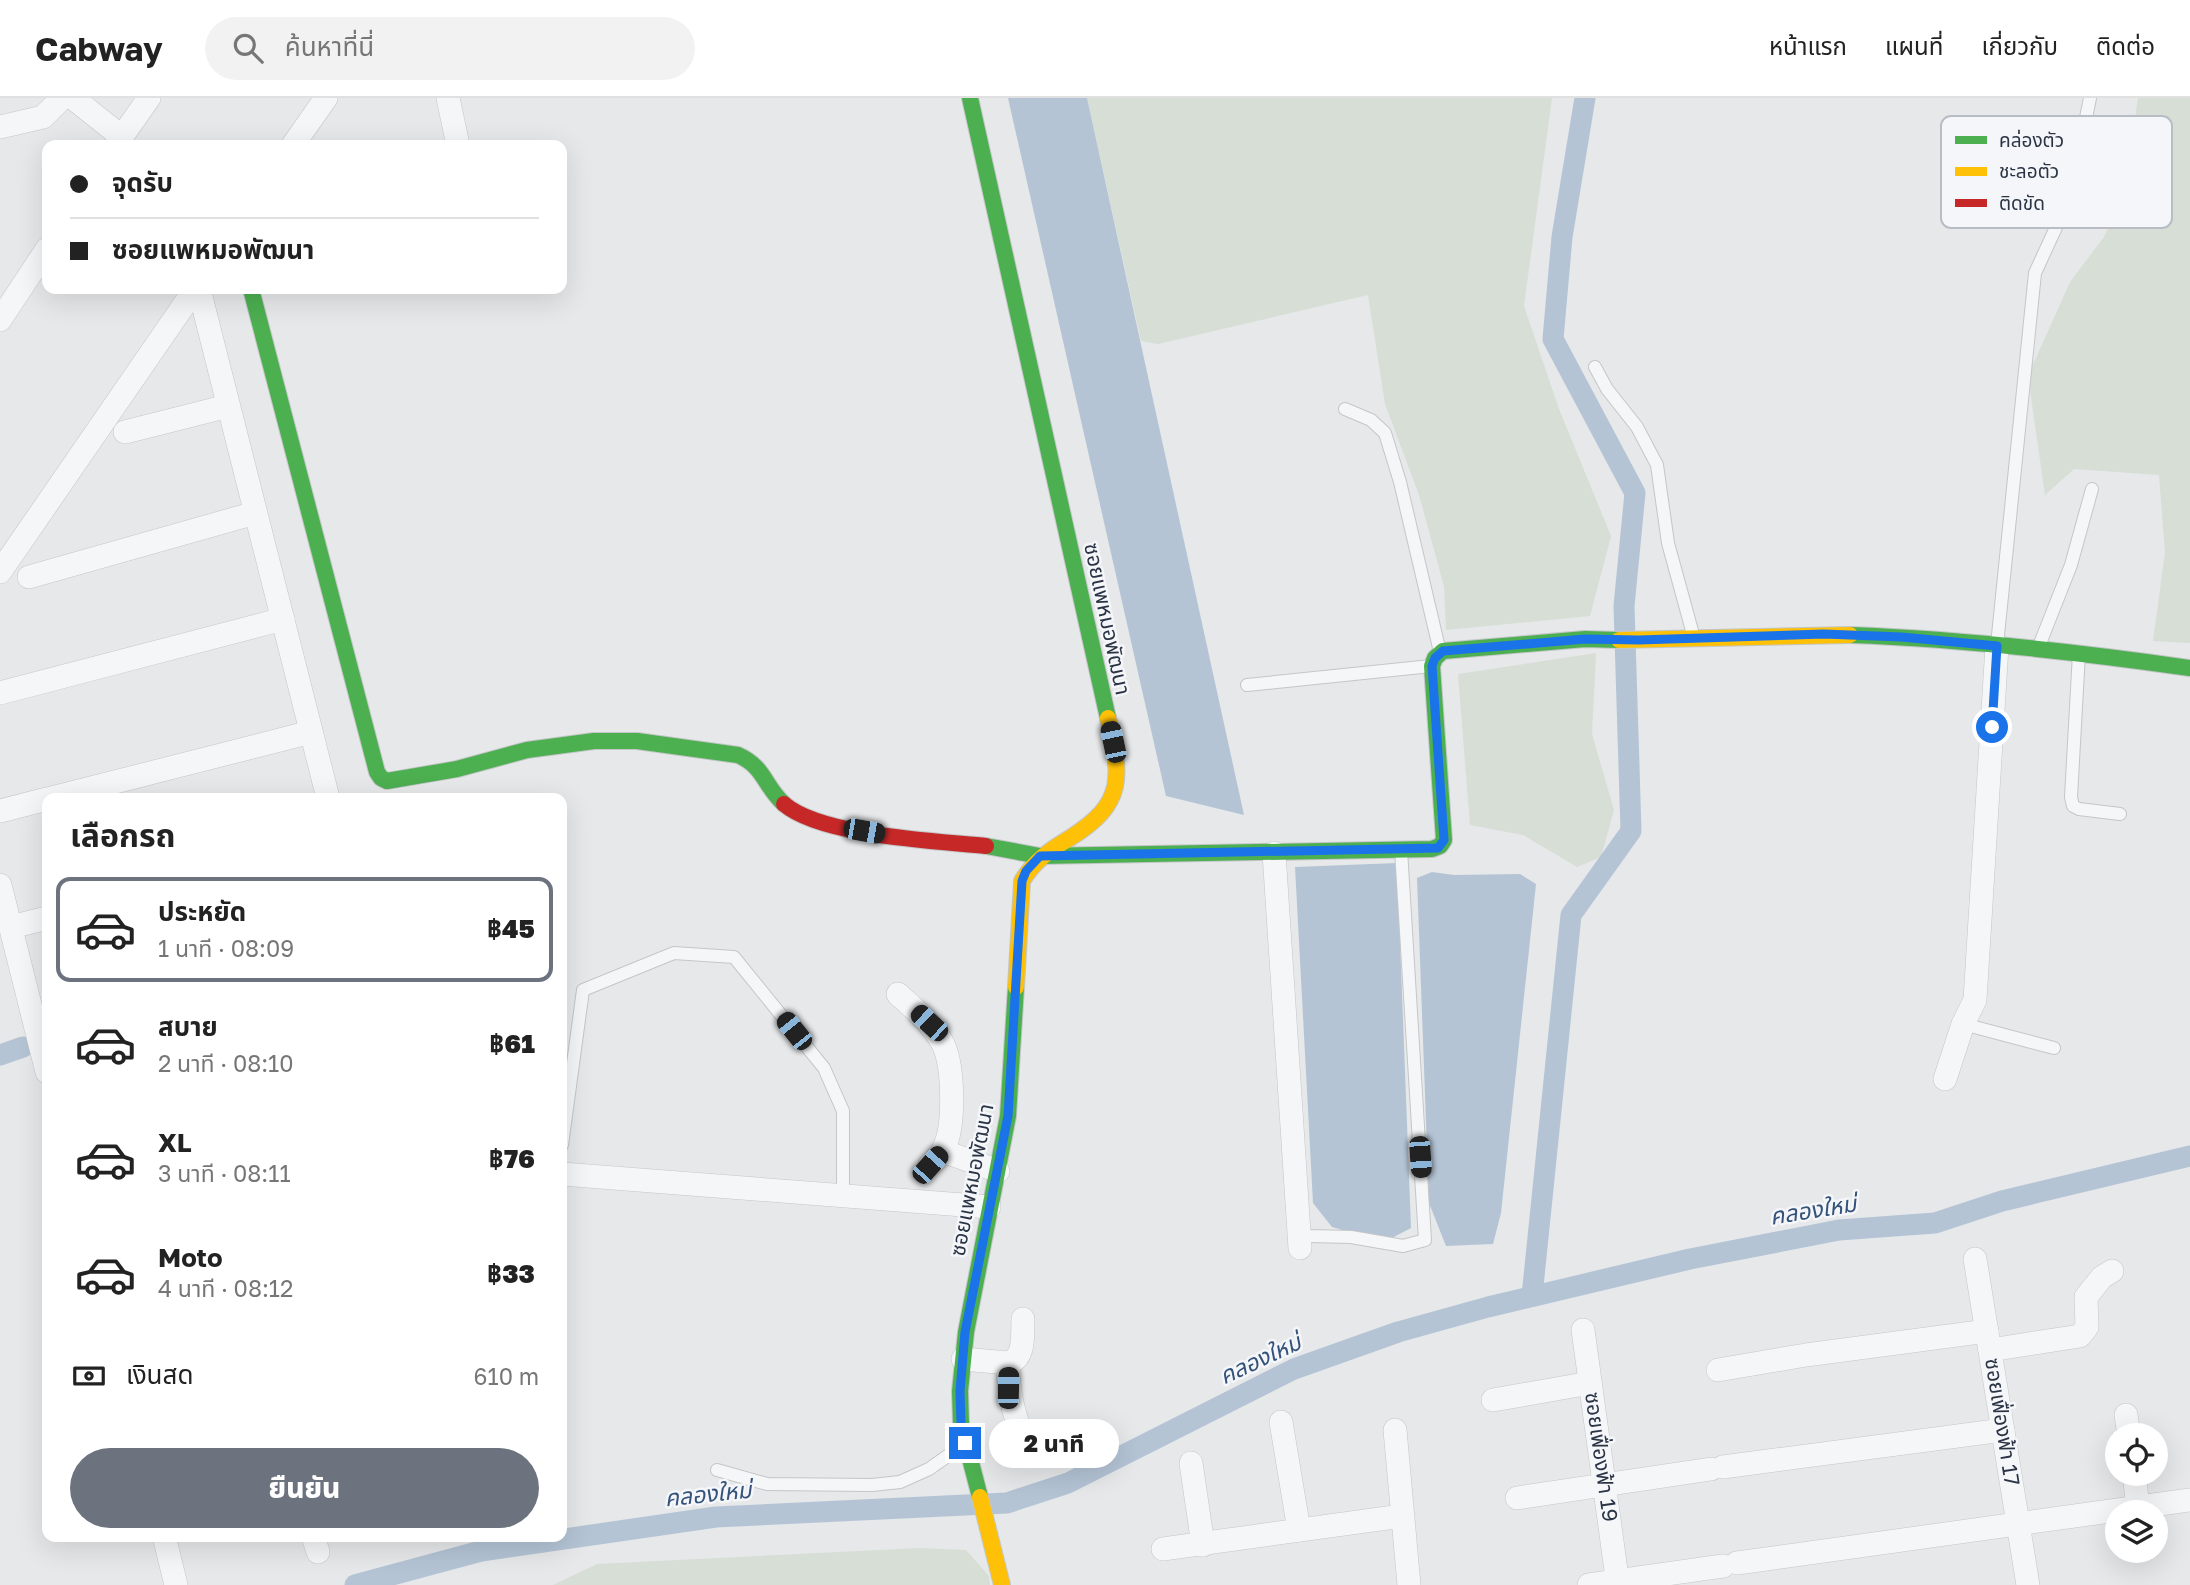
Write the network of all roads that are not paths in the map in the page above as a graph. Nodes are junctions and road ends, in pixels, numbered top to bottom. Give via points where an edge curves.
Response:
1 (62, 98) edge
2 (72, 98) edge
3 (149, 98) edge
4 (326, 98) edge
5 (448, 98) edge
6 (970, 98) edge
7 (2090, 98) edge
8 (2086, 116) edge
9 (0, 127) edge
10 (118, 140) edge
11 (120, 140) edge
12 (297, 140) edge
13 (457, 140) edge
14 (2056, 228) edge
15 (42, 257) edge
16 (194, 294) edge
17 (198, 294) edge
18 (252, 294) edge
19 (0, 320) edge
20 (1595, 367) dead end
21 (228, 406) junction
22 (1345, 409) dead end
23 (125, 432) dead end
24 (2092, 489) dead end
25 (256, 513) junction
26 (0, 572) edge
27 (29, 577) dead end
28 (282, 619) junction
29 (1694, 638) junction
30 (1997, 646) junction
31 (2037, 649) junction
32 (2079, 653) junction
33 (1436, 659) junction
34 (2190, 668) edge
35 (1247, 685) dead end
36 (0, 693) edge
37 (311, 732) junction
38 (73, 793) edge
39 (327, 793) edge
40 (42, 801) edge
41 (0, 811) edge
42 (2120, 814) dead end
43 (1401, 850) junction
44 (1274, 853) junction
45 (1040, 856) junction
46 (0, 885) edge
47 (42, 919) edge
48 (10, 927) junction
49 (898, 994) dead end
50 (1963, 1024) junction
51 (2054, 1048) dead end
52 (42, 1052) edge
53 (1945, 1079) dead end
54 (567, 1108) edge
55 (998, 1167) junction
56 (567, 1174) edge
57 (843, 1196) junction
58 (989, 1207) junction
59 (1299, 1241) joint
60 (1975, 1258) dead end
61 (2112, 1271) dead end
62 (1023, 1319) dead end
63 (1583, 1330) dead end
64 (1988, 1341) junction
65 (963, 1359) junction
66 (1009, 1363) junction
67 (1718, 1370) dead end
68 (1590, 1383) junction
69 (1493, 1400) dead end
70 (1281, 1422) dead end
71 (1395, 1430) dead end
72 (2003, 1430) junction
73 (965, 1443) junction
74 (1028, 1445) dead end
75 (1191, 1463) dead end
76 (717, 1470) dead end
77 (1604, 1484) junction
78 (1517, 1498) dead end
79 (2190, 1500) edge
80 (2168, 1503) edge
81 (2105, 1512) edge
82 (1402, 1516) junction
83 (2019, 1525) junction
84 (1298, 1530) junction
85 (165, 1542) edge
86 (1203, 1545) junction
87 (1163, 1549) dead end
88 (1618, 1583) edge
89 (176, 1585) edge
90 (1002, 1585) edge
91 (1409, 1585) edge
92 (1589, 1585) edge
93 (2028, 1585) edge

1 - 9 street via 43,117
2 - 10 street
3 - 11 street
4 - 12 street
5 - 13 street
6 - 45 street, ซอยแพหมอพัฒนา via 1113,742 1116,786 1103,812 1085,829
7 - 8 lane
14 - 30 lane via 2035,273
15 - 19 street
16 - 26 street
17 - 21 street
18 - 45 street via 381,779 403,779 527,750 594,741 691,747 749,760 762,772 772,793 789,808 820,823
20 - 29 lane via 1657,465 1668,543
21 - 23 street
21 - 25 street
22 - 33 lane via 1371,420 1385,433 1400,482
24 - 31 lane via 2071,565
25 - 27 street
25 - 28 street
28 - 36 street
28 - 37 street
29 - 30 street via 1824,634
29 - 33 street via 1585,639
30 - 31 street
30 - 50 street via 1975,1000
31 - 32 street
32 - 34 street
32 - 42 lane via 2070,784 2073,806
33 - 35 lane
33 - 43 street via 1444,840 1432,849
37 - 38 street
37 - 39 street
40 - 41 street
43 - 44 street
43 - 59 lane via 1425,1240 1403,1246 1372,1240
44 - 45 street
44 - 59 street
45 - 55 street, ซอยแพหมอพัฒนา via 1022,881 1008,1116
46 - 48 street
47 - 48 street
48 - 52 street
49 - 55 street via 929,1023 946,1051 950,1129 937,1158
50 - 51 lane
50 - 53 street
54 - 57 lane via 583,990 674,953 734,957 824,1068 843,1111
55 - 58 street, ซอยแพหมอพัฒนา
56 - 57 street
57 - 58 street
58 - 65 street, ซอยแพหมอพัฒนา
60 - 64 street, ซอยเฟื่องฟ้า 17
61 - 64 street via 2086,1297 2087,1327 2080,1336
62 - 66 street via 1020,1355
63 - 68 street, ซอยเฟื่องฟ้า 19
64 - 67 street via 1806,1355
64 - 72 street, ซอยเฟื่องฟ้า 17
65 - 66 street
65 - 73 street, ซอยแพหมอพัฒนา via 960,1391
66 - 74 street via 1008,1388
68 - 69 street
68 - 77 street, ซอยเฟื่องฟ้า 19
70 - 84 street
71 - 82 street
72 - 77 street
72 - 83 street, ซอยเฟื่องฟ้า 17
73 - 76 lane via 929,1469 900,1482 767,1485
73 - 90 street, ซอยแพหมอพัฒนา
75 - 86 street
77 - 78 street
77 - 88 street, ซอยเฟื่องฟ้า 19
79 - 80 street
81 - 83 street
82 - 84 street
82 - 91 street
83 - 88 street
83 - 93 street, ซอยเฟื่องฟ้า 17
84 - 86 street
85 - 89 street
86 - 87 street
88 - 92 street

